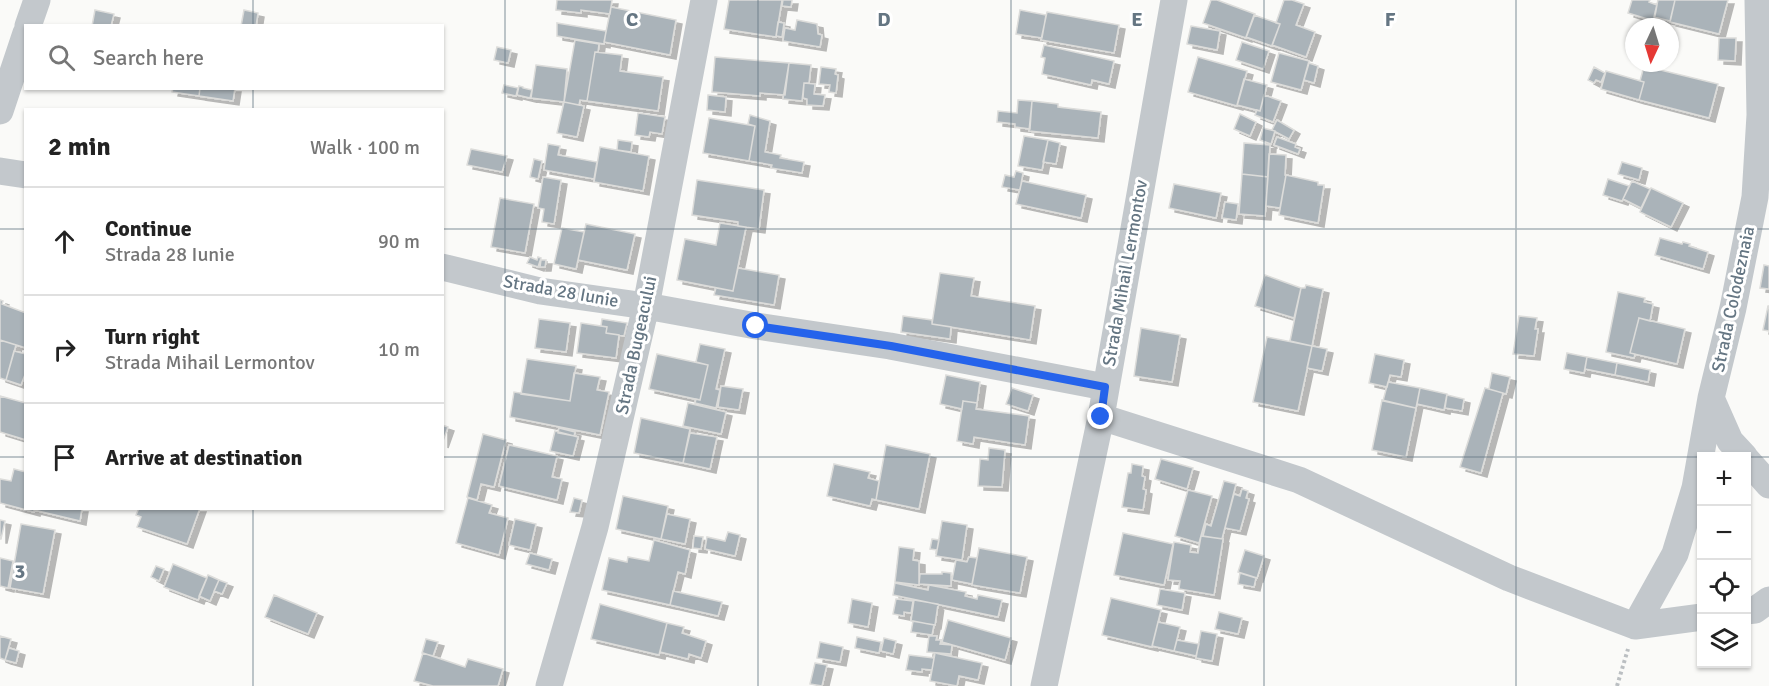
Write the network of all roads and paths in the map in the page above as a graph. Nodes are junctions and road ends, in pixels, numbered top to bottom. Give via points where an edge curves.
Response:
1 (36, 0) edge
2 (704, 0) edge
3 (1174, 0) edge
4 (1758, 0) edge
5 (29, 24) edge
6 (24, 39) edge
7 (0, 111) edge
8 (0, 171) edge
9 (24, 175) edge
10 (444, 267) edge
11 (646, 306) junction
12 (1105, 387) junction
13 (1711, 398) junction
14 (1101, 417) junction
15 (1740, 452) edge
16 (1751, 464) edge
17 (1769, 484) edge
18 (1769, 600) edge
19 (1751, 610) edge
20 (1697, 618) edge
21 (1635, 626) junction
22 (549, 686) edge
23 (1044, 686) edge
24 (1617, 686) edge

1 - 5 street
2 - 11 street, Strada Bugeacului
3 - 12 street, Strada Mihail Lermontov
4 - 13 street, Strada Colodeznaia via 1760,114 1755,197
6 - 7 street
8 - 9 street
10 - 11 street, Strada 28 Iunie via 540,291
11 - 12 street, Strada 28 Iunie via 891,346
11 - 22 street, Strada Bugeacului via 595,527
12 - 14 street, Strada Mihail Lermontov
13 - 15 street via 1730,441
13 - 21 street, Strada Colodeznaia via 1695,488 1675,554
14 - 21 street via 1299,480 1509,578
14 - 23 street, Strada Mihail Lermontov
16 - 17 street
18 - 19 street
20 - 21 street
21 - 24 path

